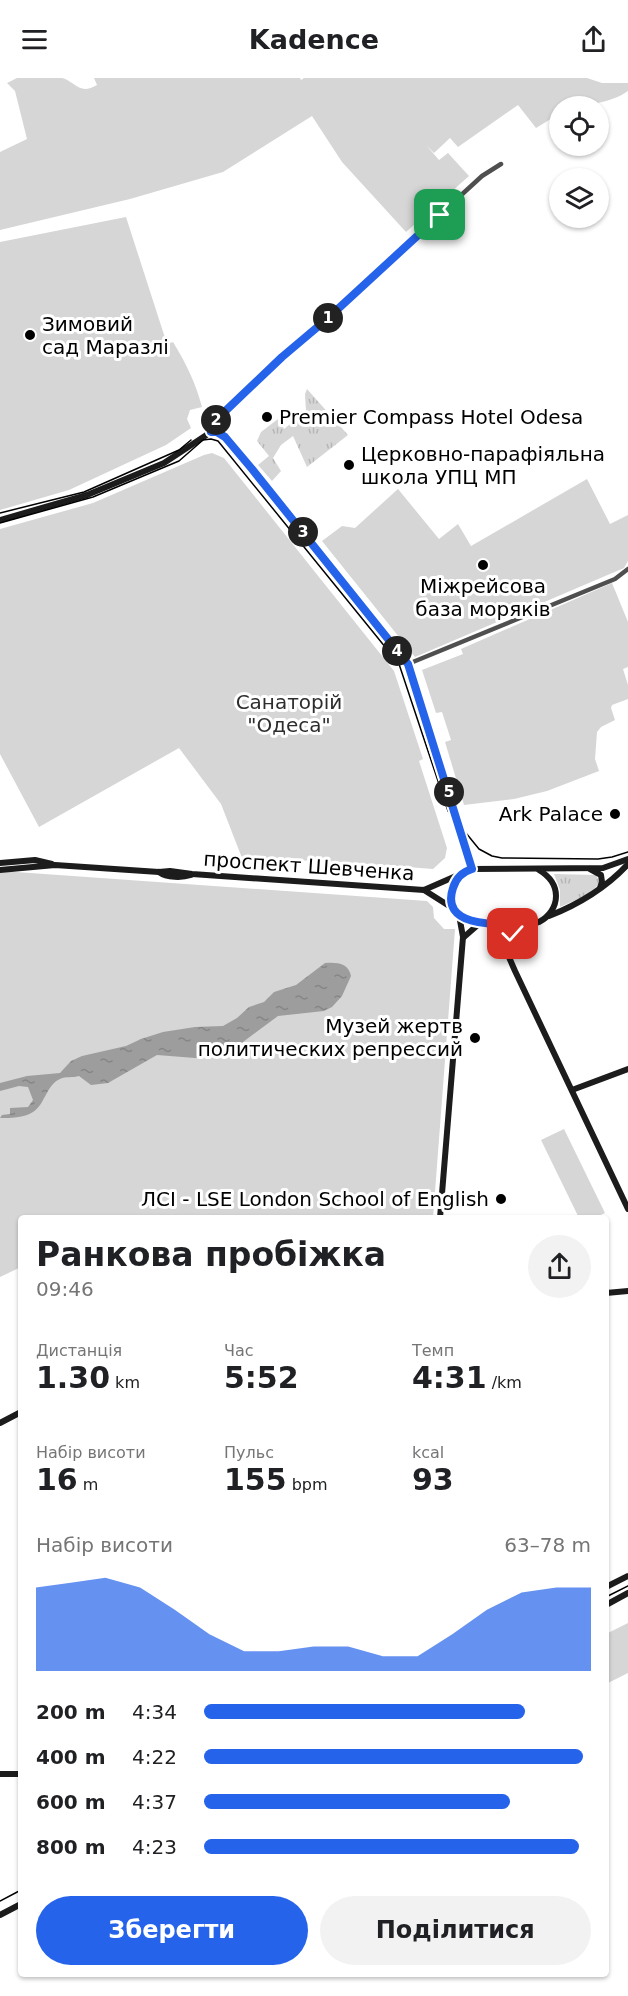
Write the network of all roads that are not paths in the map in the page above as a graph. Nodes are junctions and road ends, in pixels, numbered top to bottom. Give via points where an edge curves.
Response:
1 (501, 164) dead end
2 (211, 432) junction
3 (0, 520) edge
4 (628, 569) edge
5 (408, 664) junction
6 (628, 859) edge
7 (0, 862) edge
8 (628, 864) edge
9 (55, 865) junction
10 (590, 868) junction
11 (472, 869) junction
12 (536, 869) junction
13 (0, 870) edge
14 (463, 872) junction
15 (424, 890) junction
16 (595, 892) junction
17 (458, 913) junction
18 (546, 918) junction
19 (480, 923) junction
20 (494, 924) junction
21 (527, 924) junction
22 (463, 937) junction
23 (507, 952) junction
24 (628, 1069) edge
25 (572, 1090) junction
26 (628, 1209) edge
27 (440, 1215) edge
28 (628, 1291) edge
29 (609, 1293) edge
30 (18, 1414) edge
31 (0, 1423) edge
32 (628, 1576) edge
33 (609, 1586) edge
34 (628, 1593) edge
35 (609, 1603) edge
36 (0, 1774) edge
37 (18, 1774) edge
38 (18, 1906) edge
39 (0, 1915) edge

1 - 2 street via 482,176 282,357 218,418
2 - 3 main road via 143,472 87,495
2 - 5 main road via 225,437
4 - 5 street via 615,579
5 - 11 main road
6 - 10 main road, проспект Шевченка
7 - 9 main road, проспект Шевченка via 35,860
8 - 16 main road, проспект Шевченка
9 - 13 main road, проспект Шевченка
9 - 15 main road, проспект Шевченка via 185,877 192,874
10 - 12 main road, проспект Шевченка
10 - 16 main road via 602,880
11 - 12 main road, проспект Шевченка
11 - 14 main road, проспект Шевченка
12 - 18 main road via 549,878 556,893 553,909
14 - 15 main road, проспект Шевченка
14 - 17 main road via 452,889
15 - 17 main road, проспект Шевченка
16 - 18 main road, проспект Шевченка
17 - 19 main road, проспект Шевченка
17 - 22 main road
18 - 21 main road, проспект Шевченка
19 - 20 main road, проспект Шевченка
19 - 22 main road
20 - 21 main road, проспект Шевченка
20 - 23 main road
21 - 23 main road via 513,934
22 - 27 main road
23 - 25 main road
24 - 25 main road
25 - 26 main road
28 - 29 main road
30 - 31 main road
32 - 33 main road
34 - 35 main road
36 - 37 main road
38 - 39 main road

